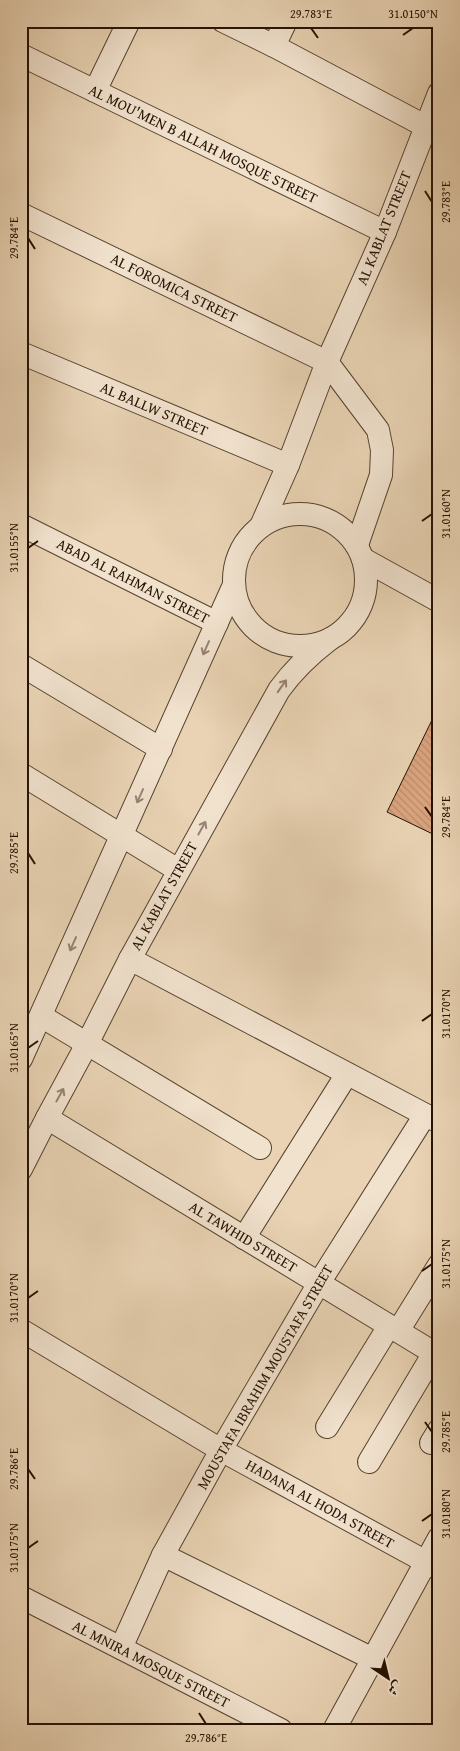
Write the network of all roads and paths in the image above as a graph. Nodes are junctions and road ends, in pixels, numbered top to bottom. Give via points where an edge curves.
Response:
1 (129, 21) edge
2 (223, 21) edge
3 (286, 21) edge
4 (274, 46) junction
5 (21, 55) edge
6 (95, 91) junction
7 (439, 93) edge
8 (425, 126) junction
9 (21, 214) edge
10 (384, 232) junction
11 (21, 353) edge
12 (327, 362) junction
13 (288, 466) junction
14 (21, 525) edge
15 (261, 526) junction
16 (360, 552) junction
17 (233, 587) junction
18 (439, 601) edge
19 (217, 623) junction
20 (330, 640) junction
21 (21, 665) edge
22 (161, 749) junction
23 (21, 774) edge
24 (122, 836) junction
25 (178, 870) junction
26 (130, 959) junction
27 (41, 1016) junction
28 (88, 1044) junction
29 (21, 1059) edge
30 (347, 1074) junction
31 (47, 1118) junction
32 (432, 1118) edge
33 (260, 1148) dead end
34 (21, 1169) edge
35 (244, 1238) junction
36 (439, 1265) edge
37 (320, 1283) junction
38 (394, 1328) junction
39 (21, 1330) edge
40 (436, 1354) edge
41 (327, 1427) dead end
42 (221, 1450) junction
43 (369, 1462) dead end
44 (439, 1538) edge
45 (163, 1555) junction
46 (432, 1565) edge
47 (21, 1597) edge
48 (121, 1648) junction
49 (373, 1658) junction
50 (281, 1730) edge
51 (334, 1730) edge

1 - 6 street
2 - 4 street
3 - 4 street
4 - 8 street
5 - 6 street, AL MOU'MEN B ALLAH MOSQUE STREET
6 - 10 street, AL MOU'MEN B ALLAH MOSQUE STREET
7 - 8 street, AL KABLAT STREET
8 - 10 street, AL KABLAT STREET
9 - 12 street, AL FOROMICA STREET
10 - 12 street, AL KABLAT STREET
11 - 13 street, AL BALLW STREET
12 - 13 street, AL KABLAT STREET
12 - 16 street via 378,430 382,450 381,475
13 - 15 street, AL KABLAT STREET
14 - 19 street, ABAD AL RAHMAN STREET
15 - 16 street via 290,514 321,517 347,533
15 - 17 street via 239,553
16 - 18 street
16 - 20 street via 366,575 362,606 343,631
17 - 19 street
17 - 20 street via 244,617 268,639 299,647
19 -> 22 street
25 -> 20 street, AL KABLAT STREET via 279,690 293,670
21 - 22 street
22 -> 24 street
23 - 24 street
24 - 25 street
24 -> 27 street
25 - 26 street, AL KABLAT STREET
26 - 28 street, AL KABLAT STREET
26 - 30 street
27 - 28 street
27 - 29 street
31 -> 28 street, AL KABLAT STREET
28 - 33 street
30 - 32 street
30 - 35 street
31 - 34 street, AL KABLAT STREET
31 - 35 street, AL TAWHID STREET
32 - 37 street, MOUSTAFA IBRAHIM MOUSTAFA STREET
35 - 37 street, AL TAWHID STREET
36 - 38 street
37 - 38 street, AL TAWHID STREET
37 - 42 street, MOUSTAFA IBRAHIM MOUSTAFA STREET
38 - 40 street, AL TAWHID STREET
38 - 41 street
39 - 42 street, HADANA AL HODA STREET
40 - 43 street
42 - 45 street, MOUSTAFA IBRAHIM MOUSTAFA STREET
42 - 46 street, HADANA AL HODA STREET
44 - 46 street
45 - 48 street, MOUSTAFA IBRAHIM MOUSTAFA STREET
45 - 49 street
46 - 49 street
47 - 48 street, AL MNIRA MOSQUE STREET
48 - 50 street, AL MNIRA MOSQUE STREET
49 - 51 street

